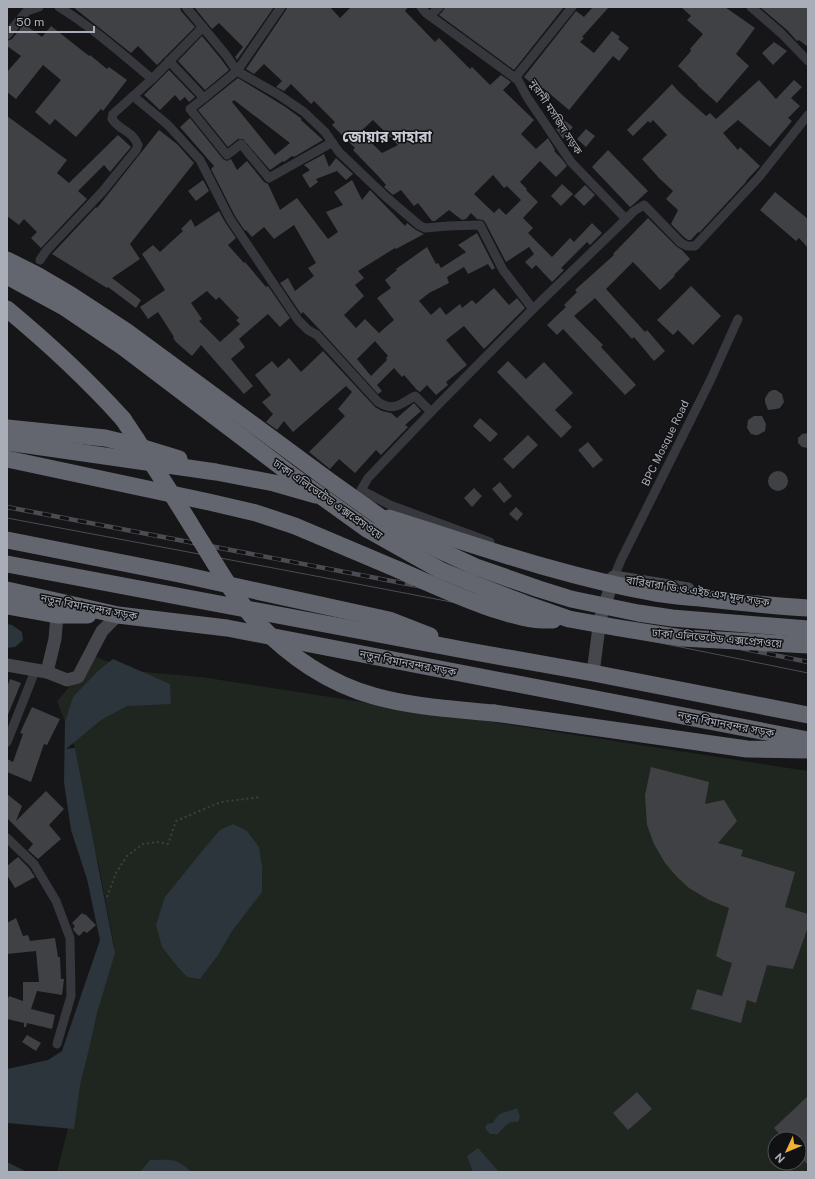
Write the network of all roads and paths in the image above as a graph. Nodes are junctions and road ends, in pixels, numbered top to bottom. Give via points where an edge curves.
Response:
1 (39, 7) edge
2 (59, 7) edge
3 (186, 7) edge
4 (280, 7) edge
5 (421, 7) edge
6 (439, 7) edge
7 (572, 7) edge
8 (751, 7) edge
9 (430, 16) junction
10 (203, 27) junction
11 (7, 35) edge
12 (170, 61) junction
13 (808, 61) edge
14 (237, 71) junction
15 (515, 78) junction
16 (152, 79) junction
17 (133, 96) junction
18 (204, 98) junction
19 (808, 115) edge
20 (331, 143) junction
21 (626, 219) junction
22 (7, 260) edge
23 (40, 260) dead end
24 (7, 276) edge
25 (7, 309) edge
26 (533, 309) junction
27 (738, 319) dead end
28 (431, 412) junction
29 (7, 424) edge
30 (7, 428) edge
31 (36, 430) junction
32 (7, 442) edge
33 (7, 459) edge
34 (216, 472) junction
35 (7, 540) edge
36 (7, 564) edge
37 (614, 577) junction
38 (7, 590) edge
39 (7, 606) edge
40 (808, 608) edge
41 (57, 615) junction
42 (118, 615) junction
43 (569, 619) junction
44 (808, 629) edge
45 (808, 644) edge
46 (469, 651) junction
47 (7, 665) edge
48 (41, 672) junction
49 (593, 673) junction
50 (808, 715) edge
51 (808, 740) edge
52 (7, 742) edge
53 (808, 750) edge
54 (261, 797) dead end
55 (7, 838) edge
56 (107, 897) dead end
57 (57, 1044) dead end

1 - 11 street via 27,11
2 - 16 street via 104,38
3 - 10 street
4 - 14 street
5 - 9 street, নুরানী মসজিদ সড়ক
6 - 9 street
7 - 15 street
8 - 13 street
9 - 15 street, নুরানী মসজিদ সড়ক
10 - 12 street
10 - 14 street
12 - 16 street
12 - 18 street
14 - 18 street
14 - 20 street via 304,112 325,132
15 - 21 street, নুরানী মসজিদ সড়ক via 571,162
16 - 17 street
17 - 23 street via 113,114 112,119 135,138 138,145 136,150
17 - 28 street via 168,125 200,160 230,219 298,320 317,335 378,402 394,407 415,396
18 - 20 street via 190,109 227,155 241,144 269,178
19 - 21 street via 759,177 695,246 681,243 644,205
20 - 26 street via 419,225 426,228 480,225 503,270
21 - 26 street
22 - 44 highway, ঢাকা এলিভেটেড এক্সপ্রেসওয়ে, bridge via 65,291 126,331 390,524 439,550 476,567 571,599 672,618
24 - 43 highway, ঢাকা এলিভেটেড এক্সপ্রেসওয়ে, bridge via 64,307 123,347 292,476 366,528 446,572
25 - 53 highway, bridge via 89,382 123,419 237,597 257,622 285,648 324,676 373,696 398,702 747,749
26 - 28 street
27 - 37 street, BPC Mosque Road
28 - 37 street via 368,478 361,490 390,505 525,555 600,576
29 - 31 highway
30 - 31 highway
31 - 34 highway via 105,438 166,454
32 - 34 highway
33 - 43 highway, bridge via 256,513 308,531 474,602 521,618
34 - 40 highway, bridge via 301,490 512,558 634,589
35 - 46 highway via 389,620
36 - 46 highway, নতুন বিমানবন্দর সড়ক
37 - 40 street, বারিধারা ডি.ও.এইচ.এস মূল সড়ক
37 - 49 street, বারিধারা ডি.ও.এইচ.এস মূল সড়ক via 600,619
38 - 42 highway, নতুন বিমানবন্দর সড়ক
39 - 41 highway
41 - 42 highway
41 - 48 street via 55,639
42 - 48 street via 102,631 78,677 67,680
42 - 51 highway, নতুন বিমানবন্দর সড়ক via 227,628
43 - 45 highway, ঢাকা এলিভেটেড এক্সপ্রেসওয়ে, bridge via 682,638
46 - 49 highway, নতুন বিমানবন্দর সড়ক
47 - 48 street
48 - 52 street
49 - 50 highway, নতুন বিমানবন্দর সড়ক
54 - 56 path via 221,802 176,821 168,844 143,844 127,856 116,873
55 - 57 street via 34,864 56,901 70,938 71,996

